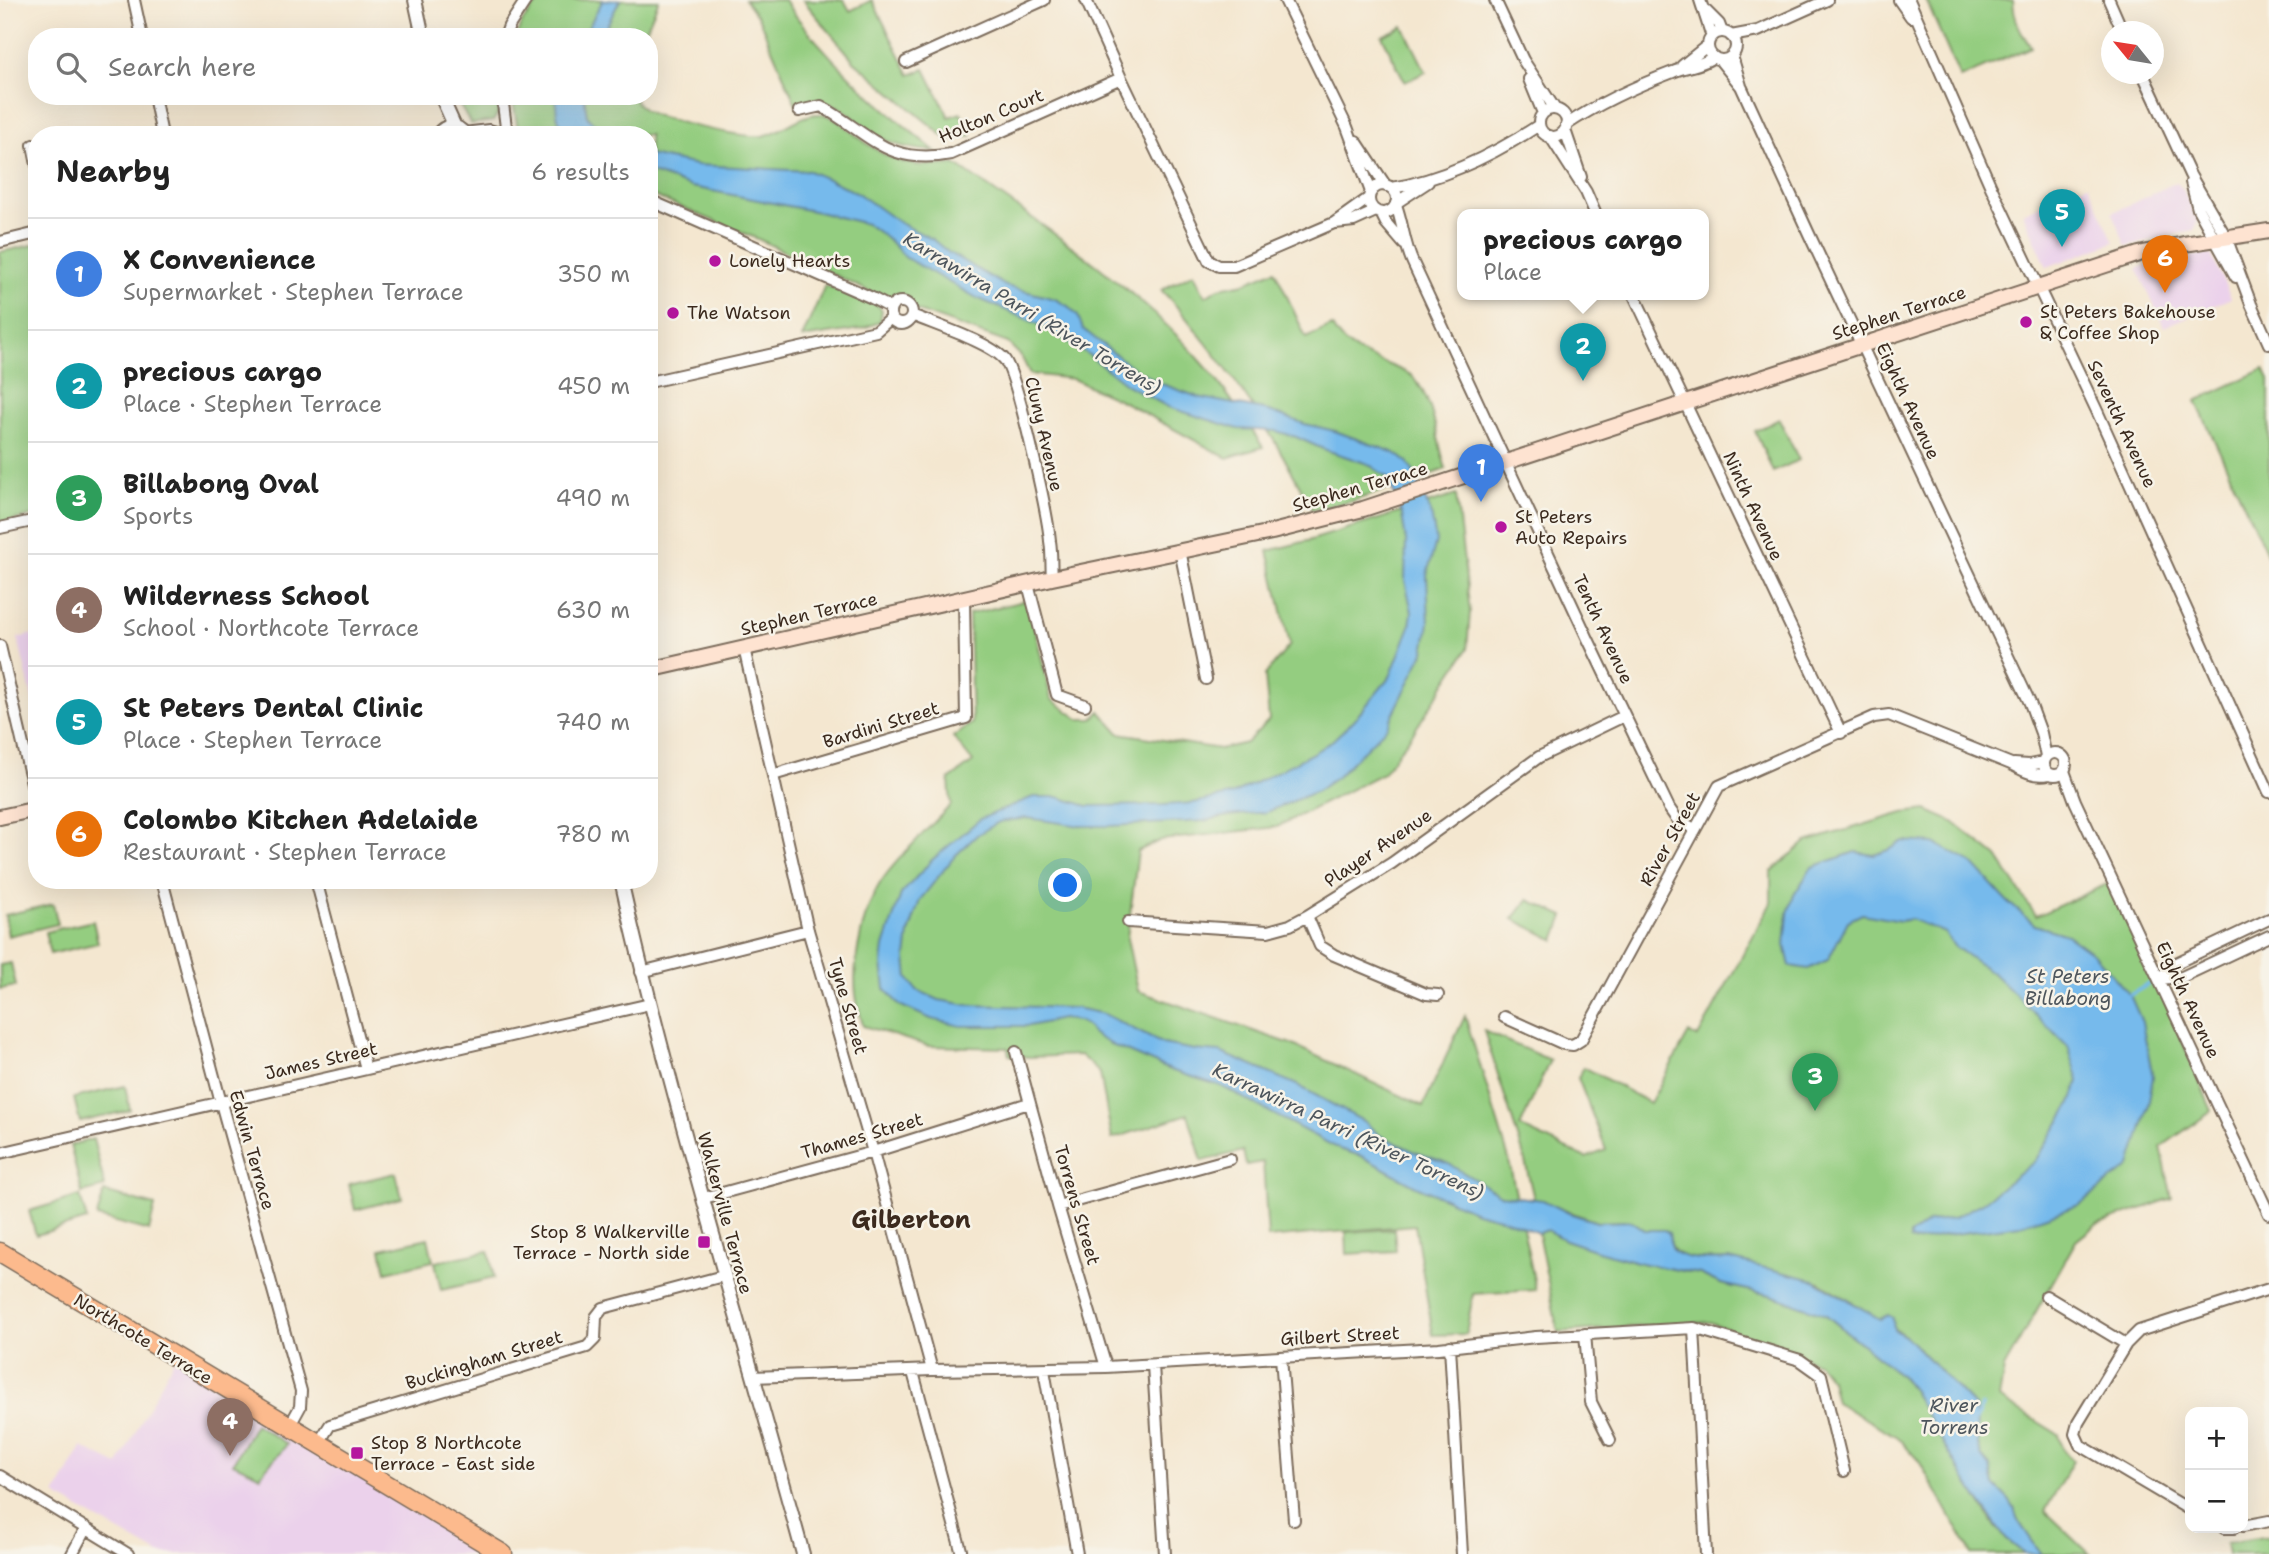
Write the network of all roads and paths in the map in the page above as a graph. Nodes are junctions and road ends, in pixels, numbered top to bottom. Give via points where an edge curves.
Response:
1 (134, 0) edge
2 (415, 0) edge
3 (526, 0) edge
4 (1044, 0) edge
5 (1086, 0) edge
6 (1285, 0) edge
7 (1495, 0) edge
8 (1827, 0) edge
9 (1899, 0) edge
10 (1909, 0) edge
11 (2109, 0) edge
12 (1703, 5) edge
13 (2118, 21) edge
14 (140, 28) edge
15 (421, 28) edge
16 (508, 28) edge
17 (1758, 31) junction
18 (1922, 33) junction
19 (1718, 38) junction
20 (1734, 53) junction
21 (1717, 58) junction
22 (906, 62) dead end
23 (1677, 70) junction
24 (1121, 78) junction
25 (2148, 84) edge
26 (1741, 86) junction
27 (1614, 99) junction
28 (156, 105) edge
29 (443, 105) edge
30 (503, 105) edge
31 (799, 111) dead end
32 (1553, 111) junction
33 (160, 126) edge
34 (451, 126) edge
35 (506, 126) edge
36 (1347, 127) junction
37 (1566, 127) junction
38 (1544, 132) junction
39 (1434, 178) junction
40 (1389, 187) junction
41 (1586, 192) junction
42 (1370, 195) junction
43 (658, 204) edge
44 (1396, 204) junction
45 (1593, 209) edge
46 (1378, 212) junction
47 (1334, 223) junction
48 (2269, 231) edge
49 (28, 235) edge
50 (2220, 238) junction
51 (0, 242) edge
52 (1404, 244) junction
53 (2038, 287) junction
54 (1636, 300) edge
55 (891, 313) junction
56 (912, 315) junction
57 (2269, 344) edge
58 (1863, 345) junction
59 (658, 380) edge
60 (1685, 404) junction
61 (1506, 461) junction
62 (28, 522) edge
63 (0, 528) edge
64 (1180, 550) junction
65 (1052, 578) junction
66 (1028, 584) junction
67 (964, 599) junction
68 (0, 646) edge
69 (744, 648) junction
70 (658, 668) edge
71 (1206, 679) dead end
72 (1085, 705) dead end
73 (1625, 716) junction
74 (1841, 733) junction
75 (2048, 757) junction
76 (2011, 764) junction
77 (28, 768) edge
78 (2055, 773) junction
79 (774, 775) junction
80 (2269, 792) edge
81 (28, 809) edge
82 (0, 817) edge
83 (1694, 829) junction
84 (164, 889) edge
85 (318, 889) edge
86 (623, 889) edge
87 (1307, 916) junction
88 (2269, 919) edge
89 (1128, 922) dead end
90 (808, 930) junction
91 (2269, 936) edge
92 (641, 972) junction
93 (2159, 979) junction
94 (1438, 995) dead end
95 (650, 1004) junction
96 (1504, 1017) dead end
97 (1016, 1052) dead end
98 (366, 1069) junction
99 (220, 1103) junction
100 (1029, 1103) junction
101 (873, 1152) junction
102 (0, 1153) edge
103 (1230, 1159) dead end
104 (704, 1198) junction
105 (1058, 1206) junction
106 (2269, 1214) edge
107 (0, 1252) edge
108 (723, 1276) junction
109 (2269, 1289) edge
110 (2046, 1296) dead end
111 (1694, 1328) junction
112 (1585, 1334) junction
113 (2126, 1344) junction
114 (1451, 1346) junction
115 (1281, 1357) junction
116 (1153, 1365) junction
117 (1106, 1367) junction
118 (932, 1370) junction
119 (1044, 1370) junction
120 (913, 1372) junction
121 (753, 1377) junction
122 (289, 1427) junction
123 (1610, 1440) dead end
124 (318, 1444) junction
125 (1844, 1471) dead end
126 (0, 1476) edge
127 (2185, 1507) edge
128 (1294, 1520) dead end
129 (2269, 1521) edge
130 (2248, 1525) edge
131 (86, 1528) junction
132 (72, 1554) edge
133 (128, 1554) edge
134 (503, 1554) edge
135 (803, 1554) edge
136 (962, 1554) edge
137 (1077, 1554) edge
138 (1165, 1554) edge
139 (1462, 1554) edge
140 (1706, 1554) edge

1 - 14 street
2 - 15 street
3 - 16 street
4 - 22 street
5 - 24 street
6 - 36 street
7 - 32 street via 1537,100
8 - 17 street
9 - 18 street, Seventh Avenue
10 - 18 street, Seventh Avenue
11 - 13 street
12 - 19 street via 1707,29
17 - 19 street
17 - 20 street
18 - 53 street, Seventh Avenue
19 - 20 street, Eighth Avenue via 1735,42
19 - 21 street, Eighth Avenue
19 - 23 street
20 - 21 street
20 - 26 street, Eighth Avenue
21 - 23 street
21 - 26 street, Eighth Avenue
23 - 27 street
24 - 31 street, Holton Court via 951,154 927,159 888,149 821,106
24 - 47 street via 1209,261 1234,266
25 - 50 street via 2190,176 2193,196
26 - 58 street, Eighth Avenue
27 - 32 street
27 - 37 street
28 - 33 street
29 - 34 street
30 - 35 street
32 - 37 street via 1566,119
32 - 38 street
36 - 40 street
36 - 42 street
37 - 38 street via 1556,136
37 - 41 street
38 - 39 street
38 - 41 street
39 - 40 street
39 - 44 street
40 - 42 street via 1378,187
40 - 44 street via 1397,195
41 - 45 street
42 - 46 street via 1371,206
42 - 47 street
43 - 55 street via 870,297
44 - 46 street via 1388,212
44 - 52 street, Tenth Avenue
46 - 47 street
46 - 52 street, Tenth Avenue
48 - 50 main road, Stephen Terrace
49 - 51 street
50 - 53 main road, Stephen Terrace via 2156,249
50 - 57 street
52 - 61 street, Tenth Avenue
53 - 58 main road, Stephen Terrace
53 - 80 street, Seventh Avenue
54 - 60 street, Ninth Avenue
55 - 56 street via 901,324
55 - 56 street via 897,303 905,303
55 - 59 street via 876,331
56 - 65 street, Cluny Avenue via 990,348 1011,369 1050,540
58 - 60 main road, Stephen Terrace
58 - 75 street, Eighth Avenue via 2030,702
60 - 61 main road, Stephen Terrace
60 - 74 street, Ninth Avenue
61 - 64 main road, Stephen Terrace via 1363,509
61 - 73 street, Tenth Avenue
62 - 63 street
64 - 65 main road, Stephen Terrace
64 - 71 street
65 - 66 main road, Stephen Terrace
66 - 67 main road, Stephen Terrace
66 - 72 street via 1056,695
67 - 69 main road, Stephen Terrace
67 - 79 street, Bardini Street via 966,718
68 - 77 street
69 - 70 main road, Stephen Terrace
69 - 79 street, Tyne Street
73 - 83 street, Tenth Avenue via 1673,815
73 - 87 street, Player Avenue via 1539,757 1392,863
74 - 76 street, River Street via 1884,714
74 - 83 street, River Street via 1719,786
75 - 76 street, River Street via 2029,765
75 - 78 street via 2045,770
75 - 78 street via 2064,758 2066,765
76 - 78 street, River Street via 2033,775
78 - 93 street, Eighth Avenue via 2075,801
79 - 90 street, Tyne Street
81 - 82 main road
83 - 96 street, River Street via 1581,1040 1564,1044
84 - 99 street, Edwin Terrace
85 - 98 street
86 - 92 street, Walkerville Terrace
87 - 89 street, Player Avenue via 1268,931
87 - 94 street via 1320,946 1334,955
88 - 93 street via 2176,963
90 - 92 street
90 - 101 street, Tyne Street
91 - 93 street via 2182,977
92 - 95 street, Walkerville Terrace
93 - 106 street, Eighth Avenue
95 - 98 street, James Street
95 - 104 street, Walkerville Terrace
97 - 100 street, Torrens Street
98 - 99 street, James Street
99 - 102 street, James Street
99 - 122 street, Edwin Terrace via 301,1391 300,1407
100 - 101 street, Thames Street
100 - 105 street, Torrens Street
101 - 104 street, Thames Street
101 - 118 street, Tyne Street
103 - 105 street
104 - 108 street, Walkerville Terrace
105 - 117 street, Torrens Street
107 - 122 highway, Northcote Terrace
108 - 121 street, Walkerville Terrace
108 - 124 street, Buckingham Street via 603,1308 596,1317 595,1339 587,1347 330,1425
109 - 113 street via 2138,1331
110 - 113 street
111 - 112 street, Gilbert Street
111 - 125 street, Gilbert Street via 1800,1360 1821,1376
111 - 140 street
112 - 114 street, Gilbert Street
112 - 123 street via 1591,1402
113 - 127 street via 2078,1423 2077,1439 2083,1447
114 - 115 street, Gilbert Street
114 - 139 street
115 - 116 street, Gilbert Street
115 - 128 street
116 - 117 street, Gilbert Street
116 - 138 street
117 - 119 street, Gilbert Street
118 - 119 street, Gilbert Street
118 - 120 street, Gilbert Street
119 - 137 street
120 - 121 street, Gilbert Street
120 - 136 street
121 - 135 street, Walkerville Terrace
122 - 124 highway, Northcote Terrace
124 - 134 highway, Northcote Terrace
126 - 131 street
129 - 130 street
131 - 132 street
131 - 133 street

